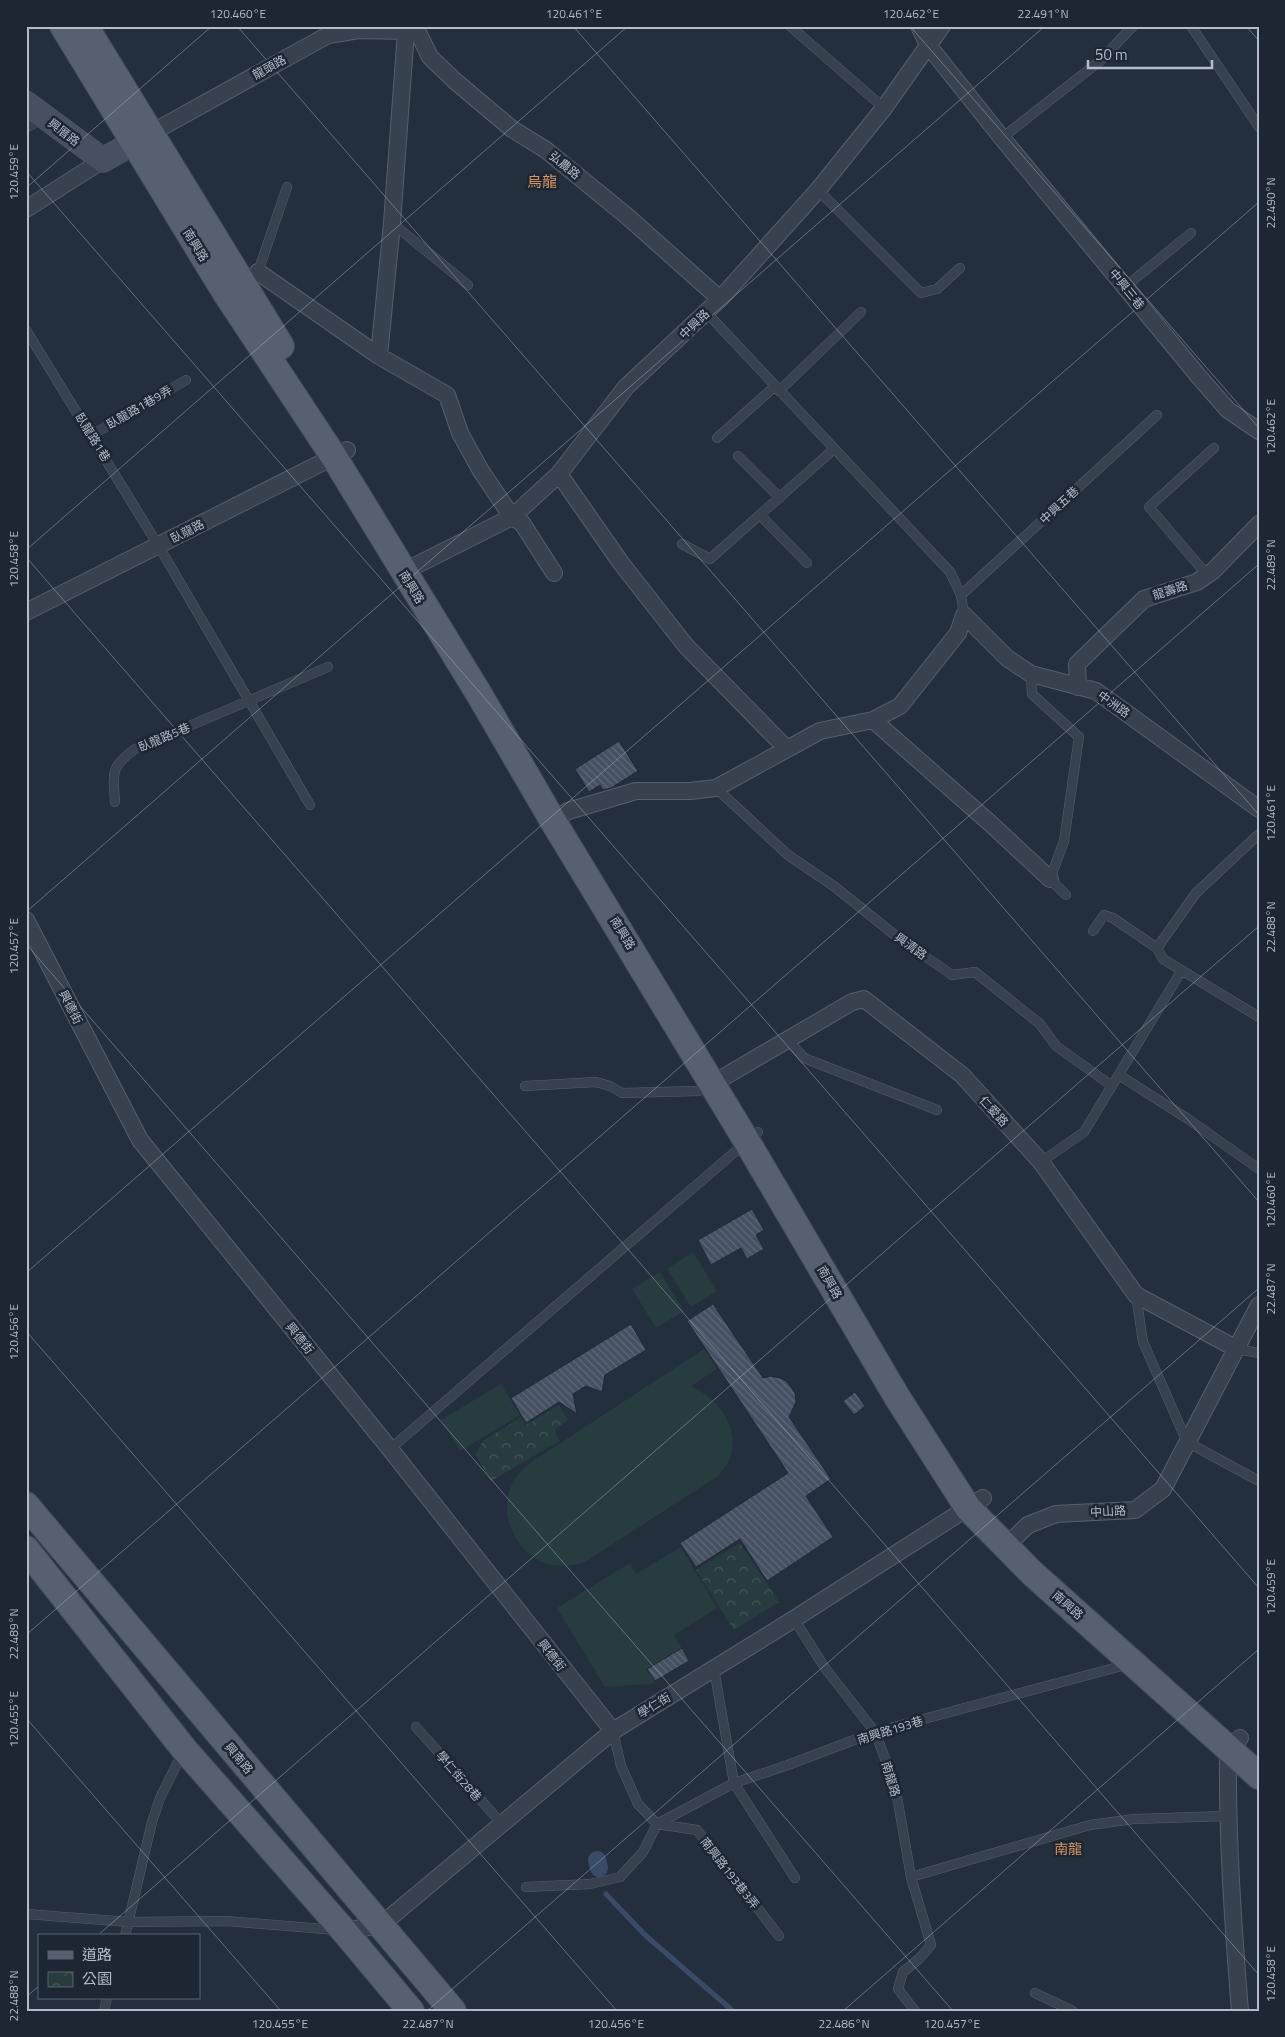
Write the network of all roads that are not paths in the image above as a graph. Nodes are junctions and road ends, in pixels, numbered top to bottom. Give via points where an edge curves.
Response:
1 (63, 26) edge
2 (86, 26) edge
3 (790, 26) edge
4 (919, 26) edge
5 (942, 26) edge
6 (1134, 26) edge
7 (1191, 26) edge
8 (415, 28) edge
9 (928, 45) junction
10 (884, 108) junction
11 (32, 116) edge
12 (1259, 128) edge
13 (142, 138) junction
14 (1002, 138) junction
15 (103, 160) junction
16 (287, 187) dead end
17 (818, 190) junction
18 (26, 209) edge
19 (392, 222) junction
20 (1191, 233) dead end
21 (960, 268) dead end
22 (241, 282) junction
23 (468, 285) dead end
24 (1126, 287) junction
25 (720, 299) junction
26 (706, 312) junction
27 (860, 312) dead end
28 (26, 330) edge
29 (379, 356) junction
30 (186, 380) dead end
31 (777, 389) junction
32 (1157, 415) dead end
33 (1259, 431) edge
34 (92, 435) junction
35 (717, 438) dead end
36 (1214, 448) dead end
37 (834, 449) junction
38 (340, 454) junction
39 (738, 456) dead end
40 (559, 474) junction
41 (780, 498) junction
42 (512, 516) junction
43 (761, 516) junction
44 (1259, 524) edge
45 (682, 544) dead end
46 (158, 545) junction
47 (807, 563) dead end
48 (411, 568) junction
49 (554, 573) dead end
50 (1207, 575) junction
51 (961, 595) junction
52 (26, 612) edge
53 (964, 615) junction
54 (328, 667) dead end
55 (1031, 674) junction
56 (1078, 687) junction
57 (250, 701) junction
58 (872, 720) junction
59 (786, 749) junction
60 (716, 788) junction
61 (115, 802) dead end
62 (310, 805) dead end
63 (1259, 809) edge
64 (560, 816) junction
65 (1259, 834) edge
66 (1050, 879) junction
67 (1066, 895) dead end
68 (26, 920) edge
69 (1093, 931) dead end
70 (1157, 948) junction
71 (1182, 970) junction
72 (1259, 1017) edge
73 (788, 1040) junction
74 (1119, 1075) junction
75 (718, 1080) junction
76 (525, 1086) dead end
77 (1112, 1086) junction
78 (936, 1110) dead end
79 (752, 1136) junction
80 (1041, 1162) junction
81 (1259, 1169) edge
82 (1136, 1295) junction
83 (1259, 1305) edge
84 (1237, 1349) junction
85 (1259, 1353) edge
86 (1187, 1442) junction
87 (390, 1449) junction
88 (1259, 1481) edge
89 (976, 1503) junction
90 (26, 1505) edge
91 (1011, 1541) junction
92 (26, 1549) edge
93 (794, 1619) junction
94 (1134, 1662) junction
95 (714, 1669) junction
96 (416, 1728) dead end
97 (613, 1731) junction
98 (875, 1732) junction
99 (1242, 1747) edge
100 (184, 1749) junction
101 (1259, 1776) edge
102 (734, 1783) junction
103 (1228, 1816) junction
104 (502, 1824) junction
105 (656, 1824) junction
106 (912, 1877) junction
107 (795, 1878) dead end
108 (526, 1888) dead end
109 (26, 1914) edge
110 (129, 1922) junction
111 (381, 1925) junction
112 (344, 1931) junction
113 (126, 1934) edge
114 (780, 1936) dead end
115 (1035, 1993) dead end
116 (411, 2011) edge
117 (452, 2011) edge
118 (915, 2011) edge
119 (1073, 2011) edge
120 (1240, 2011) edge

1 - 13 main road, 南興路
2 - 13 main road, 南興路
3 - 10 lane
4 - 9 street
5 - 9 street, 中興路
6 - 14 lane via 1101,60
7 - 12 lane
8 - 13 street, 龍頭路 via 328,35
8 - 19 street
8 - 25 street, 弘農路 via 430,56 455,81 512,129 546,150 614,205
9 - 10 street, 中興路
9 - 14 street, 中興三巷
10 - 17 street, 中興路
11 - 15 street, 興厝路
13 - 15 street
13 - 22 main road, 南興路
14 - 24 street, 中興三巷
15 - 18 street
16 - 22 lane
17 - 21 lane via 921,293 937,289
17 - 25 street, 中興路
19 - 23 lane
19 - 29 street
20 - 24 lane
22 - 29 street
22 - 38 main road, 南興路
24 - 33 street, 中興三巷 via 1228,410
25 - 26 street, 中興路
26 - 31 lane
26 - 40 street, 中興路 via 626,387
27 - 31 lane
28 - 34 lane, 臥龍路1巷
29 - 42 street via 446,395 460,433
30 - 34 lane, 臥龍路1巷9弄
31 - 35 lane
31 - 37 lane
32 - 51 lane, 中興五巷
34 - 46 lane, 臥龍路1巷
36 - 50 lane via 1149,507
37 - 41 lane
37 - 51 lane via 950,572
38 - 46 street, 臥龍路
38 - 48 main road, 南興路
39 - 41 lane
40 - 42 street, 中興路
40 - 59 street via 621,564 686,646
41 - 43 lane
42 - 48 street, 中興路
42 - 49 street via 522,523
43 - 45 lane via 710,559
43 - 47 lane
44 - 50 street, 龍壽路
46 - 52 street, 臥龍路
46 - 57 lane
48 - 64 main road, 南興路
50 - 56 street, 龍壽路 via 1197,582 1144,599 1077,664
51 - 53 lane
53 - 55 street, 中洲路 via 1007,658
53 - 58 street via 958,633 900,706
54 - 57 lane, 臥龍路5巷
55 - 56 street, 中洲路
55 - 66 lane via 1032,694 1079,737 1064,841
56 - 63 street, 中洲路 via 1096,691
57 - 61 lane, 臥龍路5巷 via 135,749 119,761 113,777
57 - 62 lane
58 - 59 street via 820,731
58 - 66 street
59 - 60 street
60 - 64 street via 636,792
60 - 77 lane, 興清路 via 788,855 952,974 975,972 1040,1024 1056,1046
64 - 75 main road, 南興路
65 - 70 lane via 1196,893
66 - 67 lane
68 - 87 street, 興德街 via 140,1140
69 - 70 lane via 1104,915
70 - 71 lane via 1162,959
71 - 72 lane
71 - 74 lane
73 - 75 street, 仁愛路
73 - 78 lane via 804,1058
73 - 80 street, 仁愛路 via 852,1002 864,999 962,1075
74 - 77 lane
74 - 81 lane
75 - 76 lane via 699,1091 622,1093 596,1082
75 - 79 main road, 南興路
77 - 80 lane via 1084,1132
79 - 87 lane
79 - 89 main road, 南興路 via 911,1387
80 - 82 street, 仁愛路
82 - 84 street, 仁愛路
82 - 86 lane via 1143,1342
83 - 84 street, 中山路
84 - 85 lane
84 - 86 street, 中山路
86 - 88 lane
86 - 91 street, 中山路 via 1163,1489 1135,1510 1056,1514 1028,1525
87 - 97 street, 興德街
89 - 91 main road, 南興路
89 - 93 street, 學仁街
90 - 111 main road, 興南路
91 - 94 main road, 南興路
91 - 99 main road, 南興路
92 - 100 main road
93 - 95 street, 學仁街
93 - 98 lane, 南龍路 via 825,1668
94 - 98 lane, 南興路193巷
94 - 99 main road, 南興路
95 - 97 street, 學仁街
95 - 102 lane
96 - 104 lane, 學仁街28巷
97 - 104 street, 學仁街
97 - 105 lane via 621,1766 638,1804
98 - 102 lane, 南興路193巷
98 - 106 lane, 南龍路 via 895,1785
99 - 101 main road, 南興路
99 - 103 street
100 - 110 lane via 152,1822
100 - 112 main road
102 - 105 lane, 南興路193巷
102 - 107 lane
103 - 106 lane via 1159,1817 1090,1825
103 - 120 street
104 - 111 street, 學仁街
105 - 108 lane via 643,1852 620,1877 590,1884
105 - 114 lane, 南興路193巷3弄 via 696,1830
106 - 118 lane, 南龍路 via 931,1945 902,1972 898,1990
109 - 110 lane
110 - 112 lane via 227,1921
110 - 113 lane
111 - 112 street
111 - 117 main road, 興南路
112 - 116 main road
115 - 119 lane

